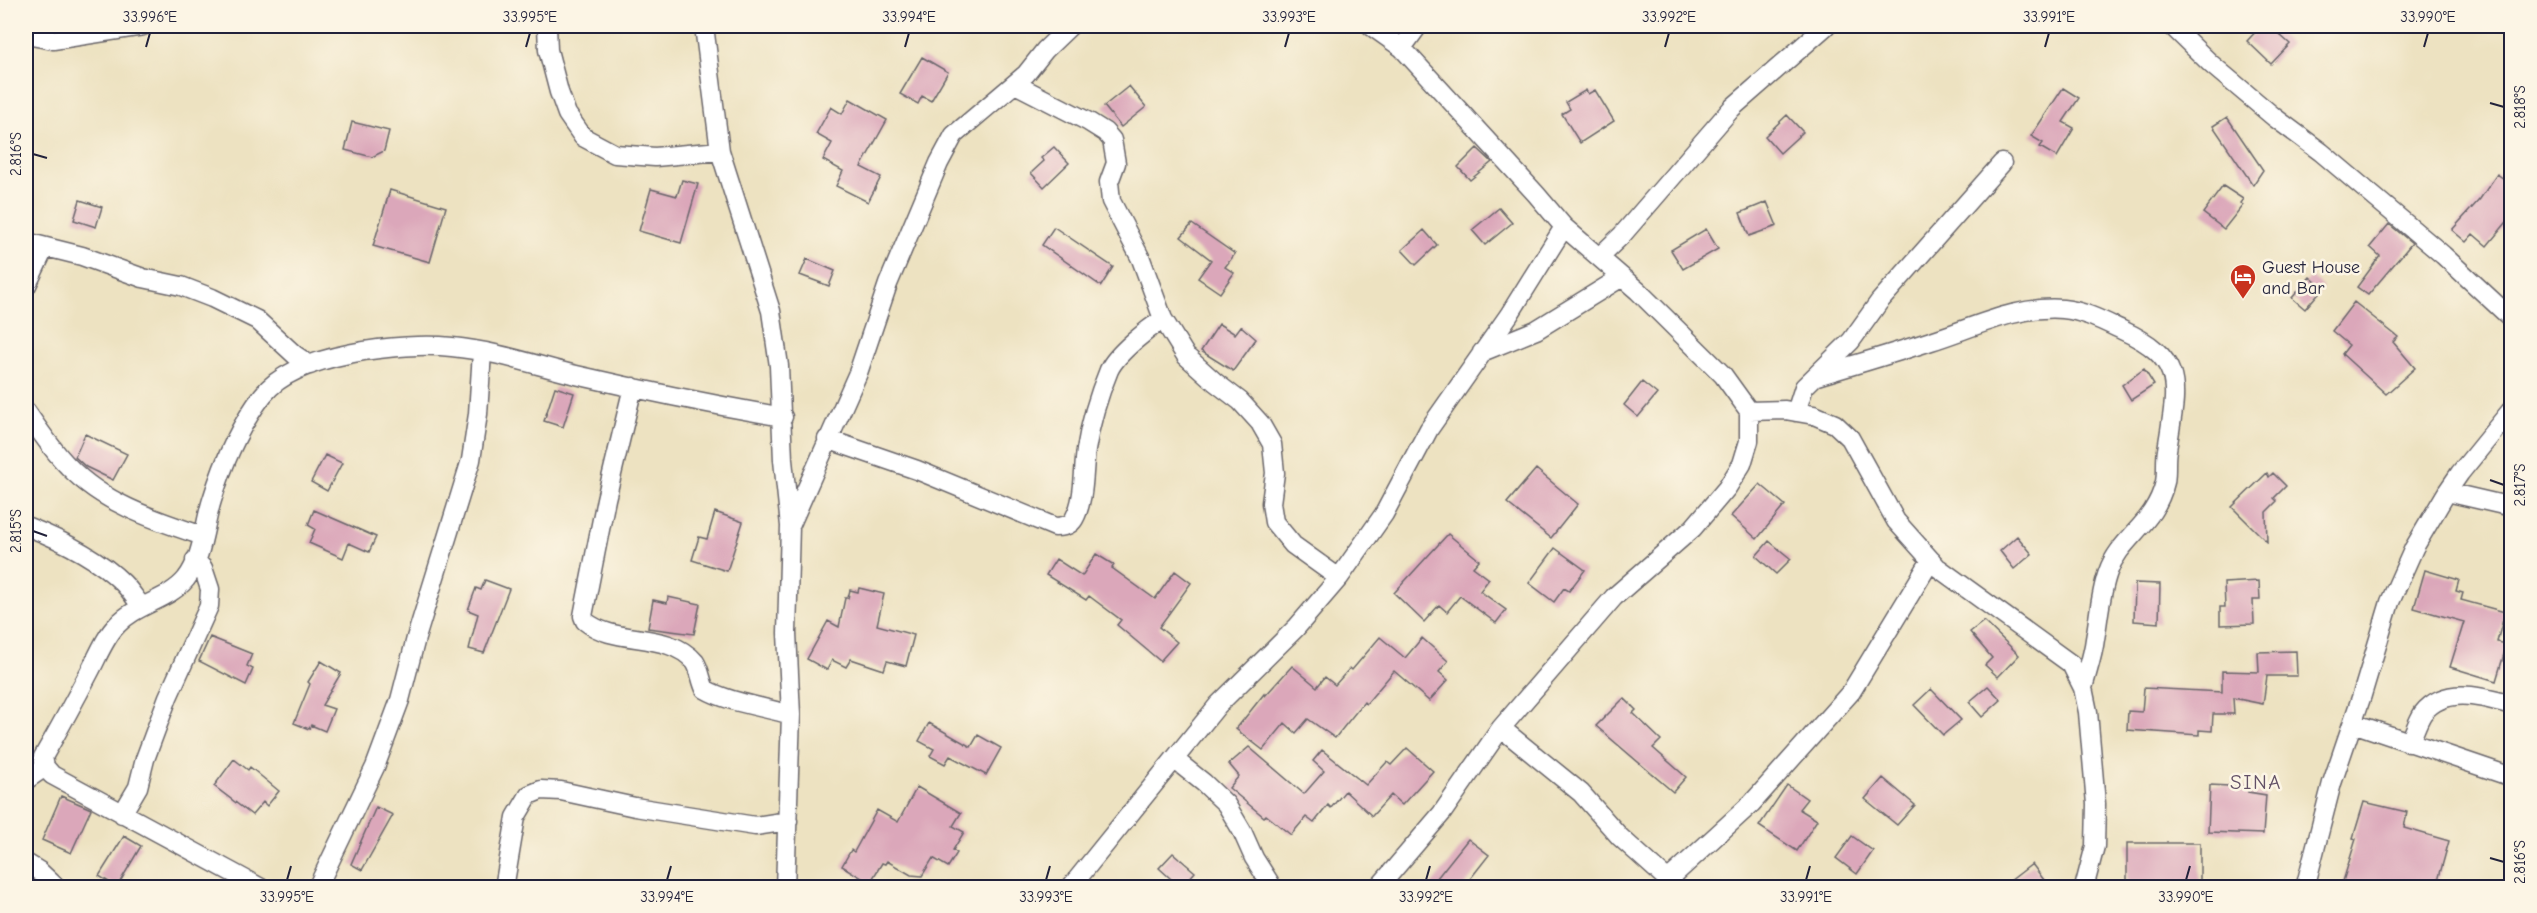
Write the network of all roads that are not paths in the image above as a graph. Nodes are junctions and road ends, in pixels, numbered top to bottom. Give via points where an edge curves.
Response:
1 (143, 26) edge
2 (547, 26) edge
3 (704, 26) edge
4 (1070, 26) edge
5 (1371, 26) edge
6 (1418, 26) edge
7 (1826, 26) edge
8 (2172, 26) edge
9 (26, 35) edge
10 (1402, 48) junction
11 (1015, 84) junction
12 (720, 151) junction
13 (2002, 163) dead end
14 (1564, 227) junction
15 (26, 242) edge
16 (45, 247) junction
17 (1599, 257) junction
18 (1622, 277) junction
19 (26, 287) edge
20 (1163, 319) junction
21 (2511, 319) edge
22 (482, 352) junction
23 (1482, 352) junction
24 (310, 365) junction
25 (1814, 377) junction
26 (633, 387) junction
27 (2511, 409) edge
28 (26, 411) edge
29 (1749, 411) junction
30 (1796, 412) junction
31 (783, 417) junction
32 (827, 439) junction
33 (2447, 492) junction
34 (2511, 507) edge
35 (26, 526) edge
36 (790, 526) junction
37 (203, 536) junction
38 (195, 560) junction
39 (1930, 560) junction
40 (1339, 578) junction
41 (141, 606) junction
42 (2083, 688) junction
43 (2511, 705) edge
44 (791, 715) junction
45 (2353, 723) junction
46 (1501, 728) junction
47 (2409, 743) junction
48 (1174, 759) junction
49 (45, 767) junction
50 (2511, 777) edge
51 (26, 780) edge
52 (122, 814) junction
53 (788, 821) junction
54 (26, 863) edge
55 (1672, 884) edge
56 (57, 888) edge
57 (261, 888) edge
58 (316, 888) edge
59 (504, 888) edge
60 (785, 888) edge
61 (1071, 888) edge
62 (1273, 888) edge
63 (1378, 888) edge
64 (2084, 888) edge
65 (2306, 888) edge

1 - 9 street via 53,40
2 - 12 street via 548,50 559,92 567,114 583,137 615,154 655,157
3 - 12 street
4 - 11 street
5 - 10 street
6 - 10 street
7 - 17 street via 1732,108
8 - 21 street via 2211,64 2443,255
10 - 14 street
11 - 20 street via 1089,122 1112,140 1116,163 1109,182 1111,201 1141,260
11 - 32 street via 954,135 888,284 858,373
12 - 31 street via 771,311
13 - 25 street via 1879,302 1851,341
14 - 17 street
14 - 23 street
15 - 16 street
16 - 19 street
16 - 24 street via 181,286 240,311 257,320
17 - 18 street
18 - 23 street via 1536,330
18 - 29 street via 1723,375
20 - 32 street via 1110,367 1086,447 1079,506 1074,520 1066,527 1055,527 917,470
20 - 40 street via 1186,356 1240,401 1272,444 1274,522 1293,545
22 - 24 street via 450,347 374,349
22 - 26 street
22 - 58 street via 471,460 400,700 375,767
23 - 40 street via 1429,429 1384,514
24 - 37 street via 283,376 264,394 226,462
25 - 30 street via 1804,387
25 - 42 street via 2015,312 2062,309 2091,315 2138,337 2160,354 2173,373 2176,399 2165,480 2157,505 2117,554 2107,573
26 - 31 street
26 - 44 street via 590,575 585,621 601,630 681,652 696,664 705,688 717,696
27 - 33 street
28 - 37 street via 69,467 100,493
29 - 30 street
29 - 46 street via 1749,441 1742,464 1727,488 1694,528 1614,597
30 - 39 street via 1835,424 1850,438 1896,521
31 - 36 street
32 - 36 street
33 - 34 street
33 - 45 street via 2414,548 2390,602
35 - 41 street via 60,540 98,564 123,583
36 - 44 street
37 - 38 street
38 - 41 street via 186,578 171,591
38 - 52 street via 203,568 210,589 209,606 168,697 138,787
39 - 42 street via 1972,595 2002,612 2071,664
39 - 55 street via 1851,692 1752,803
40 - 48 street via 1296,628 1218,705
41 - 49 street via 117,625 104,645 43,757
42 - 64 street via 2096,804 2095,846
43 - 47 street via 2463,695 2442,699 2422,715
44 - 53 street
45 - 47 street
45 - 65 street via 2332,783
46 - 55 street via 1581,793 1620,837
46 - 63 street via 1442,813
47 - 50 street
48 - 61 street
48 - 62 street via 1226,804
49 - 51 street
49 - 52 street via 52,775
52 - 57 street
53 - 59 street via 755,826 541,790 529,795 516,817
53 - 60 street
54 - 56 street

